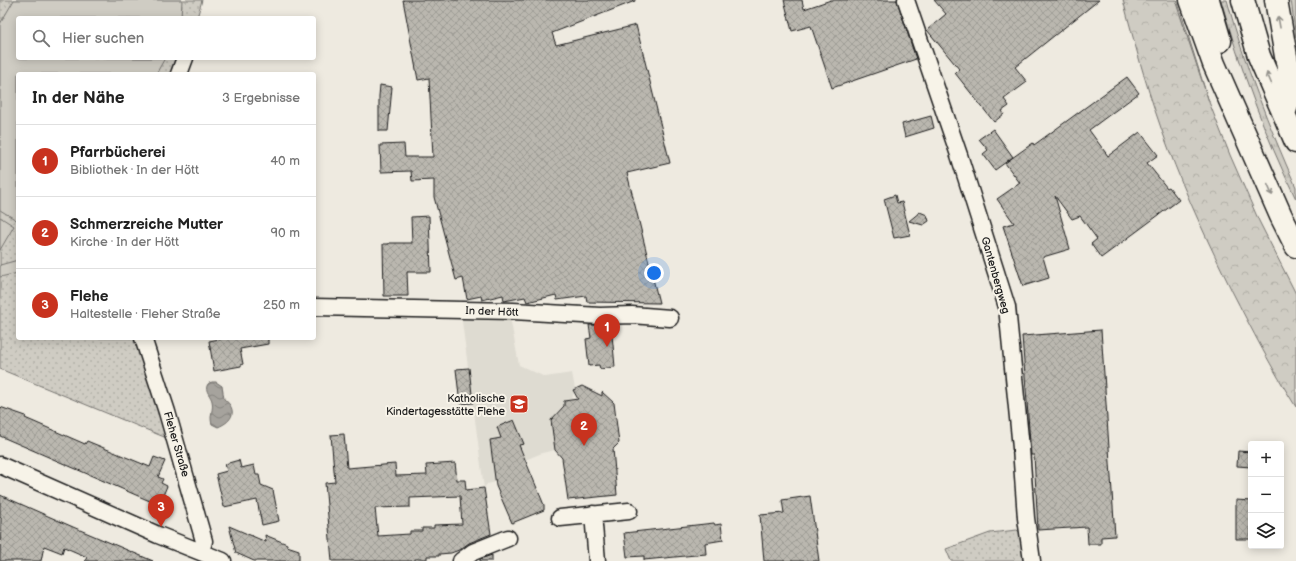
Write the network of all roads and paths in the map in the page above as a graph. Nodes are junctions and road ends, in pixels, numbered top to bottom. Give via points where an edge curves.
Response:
1 (906, 0) edge
2 (1191, 0) edge
3 (1208, 0) edge
4 (1243, 0) edge
5 (1276, 0) edge
6 (184, 60) edge
7 (180, 72) edge
8 (1284, 114) junction
9 (1296, 142) edge
10 (1254, 154) junction
11 (1296, 246) edge
12 (316, 307) edge
13 (670, 318) dead end
14 (143, 340) edge
15 (0, 465) edge
16 (629, 511) dead end
17 (594, 514) junction
18 (560, 518) dead end
19 (508, 538) dead end
20 (201, 552) junction
21 (223, 561) edge
22 (461, 561) edge
23 (597, 561) edge
24 (1032, 561) edge

1 - 24 street, Gantenbergweg via 1007,307
2 - 10 highway via 1214,64
3 - 10 highway
8 -> 4 highway via 1260,56
8 -> 5 highway via 1292,90
6 - 7 street
8 - 9 highway
10 -> 11 highway
12 - 13 street, In der Hött via 514,311
14 - 20 street, Fleher Straße via 167,412 200,526 204,541
15 - 20 street
16 - 17 street
17 - 18 street
17 - 23 street
19 - 22 street via 473,552
20 - 21 street

